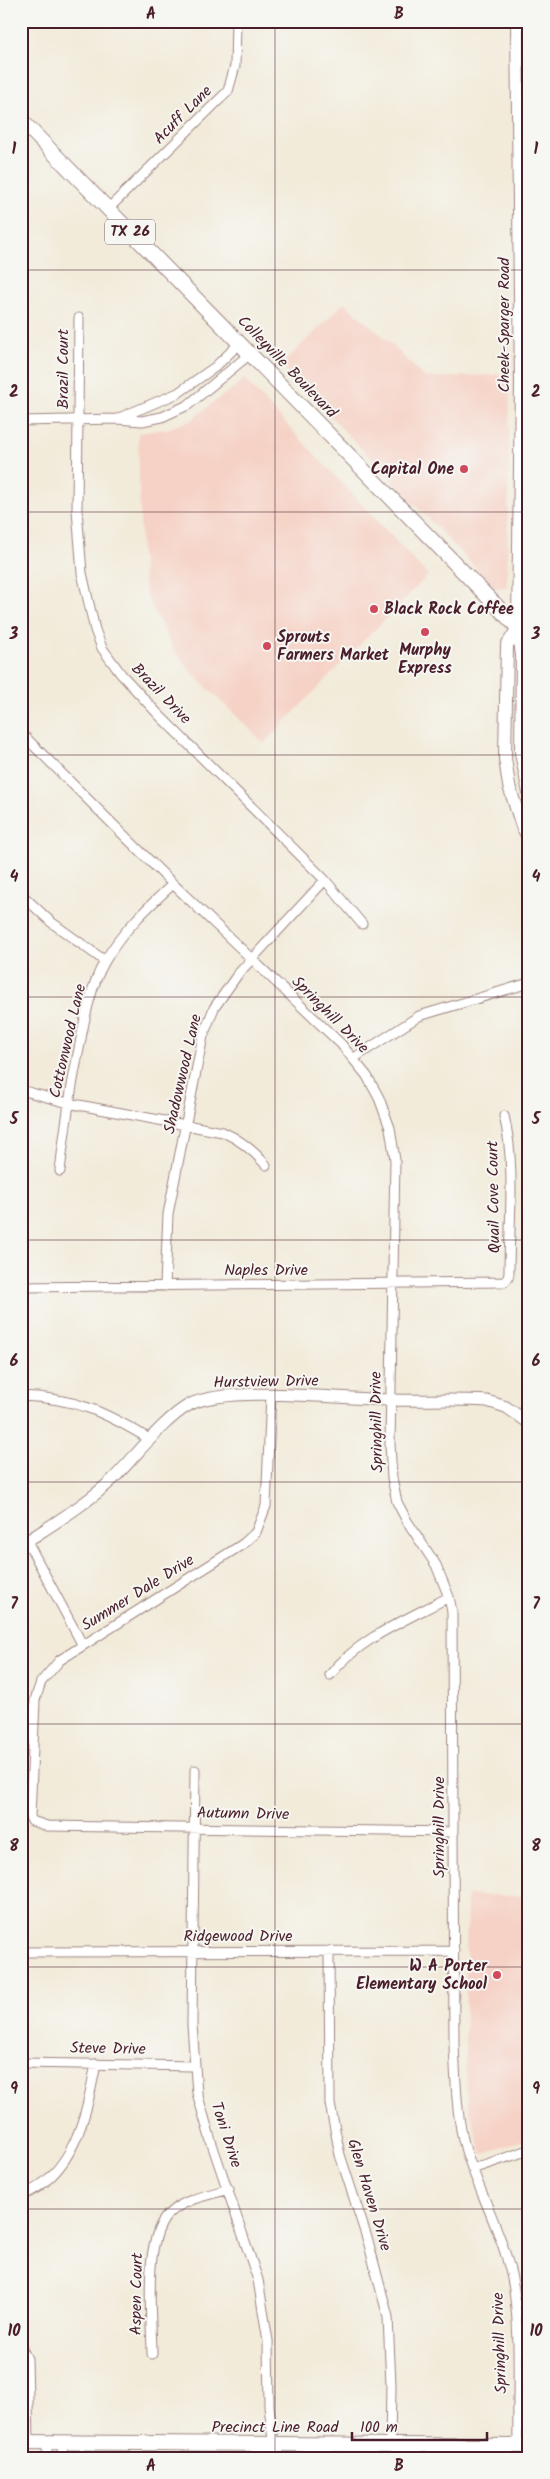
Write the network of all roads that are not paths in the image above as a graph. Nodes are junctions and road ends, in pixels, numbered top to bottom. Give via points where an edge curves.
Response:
1 (236, 21) edge
2 (517, 21) edge
3 (21, 120) edge
4 (108, 209) junction
5 (524, 275) edge
6 (78, 318) dead end
7 (239, 344) junction
8 (250, 354) junction
9 (117, 419) junction
10 (21, 421) edge
11 (78, 421) junction
12 (518, 628) junction
13 (529, 638) edge
14 (21, 733) edge
15 (529, 793) edge
16 (529, 839) edge
17 (325, 880) junction
18 (173, 884) junction
19 (21, 894) edge
20 (362, 924) dead end
21 (252, 959) junction
22 (105, 961) junction
23 (529, 983) edge
24 (354, 1058) junction
25 (21, 1090) edge
26 (68, 1103) junction
27 (504, 1116) dead end
28 (185, 1124) junction
29 (266, 1166) dead end
30 (60, 1171) dead end
31 (508, 1278) joint
32 (392, 1284) junction
33 (165, 1286) junction
34 (21, 1287) edge
35 (21, 1396) edge
36 (271, 1396) junction
37 (390, 1400) junction
38 (529, 1423) edge
39 (151, 1440) junction
40 (24, 1543) edge
41 (449, 1597) junction
42 (82, 1644) junction
43 (330, 1675) dead end
44 (194, 1770) dead end
45 (32, 1821) joint
46 (194, 1828) junction
47 (454, 1832) junction
48 (329, 1951) junction
49 (454, 1951) junction
50 (21, 1952) edge
51 (193, 1952) junction
52 (21, 2063) edge
53 (96, 2064) junction
54 (194, 2066) junction
55 (529, 2150) edge
56 (472, 2168) junction
57 (229, 2189) junction
58 (21, 2196) edge
59 (21, 2347) edge
60 (152, 2354) dead end
61 (25, 2442) edge
62 (47, 2443) junction
63 (63, 2444) junction
64 (523, 2446) edge
65 (399, 2450) edge
66 (274, 2451) edge
67 (47, 2458) edge
68 (62, 2458) edge

1 - 4 street, Acuff Lane via 235,66 228,91
2 - 5 main road, Cheek-Sparger Road
3 - 4 main road, Colleyville Boulevard / TX 26
4 - 7 main road, Colleyville Boulevard / TX 26
5 - 12 main road, Cheek-Sparger Road
6 - 11 street, Brazil Court
7 - 8 main road, Colleyville Boulevard / TX 26
7 - 9 street via 178,393
8 - 9 street via 188,404 162,417 142,421
8 - 12 main road, Colleyville Boulevard / TX 26
9 - 11 street
10 - 11 street
11 - 17 street, Brazil Drive via 77,510 82,574 94,630 102,648 158,714
12 - 13 main road, Colleyville Boulevard / TX 26
12 - 15 main road, Cheek-Sparger Road via 522,655 521,753
12 - 16 main road via 507,645 505,758 509,786
14 - 18 street, Springhill Drive
17 - 20 street, Brazil Drive
17 - 21 street, Shadowwood Lane
18 - 21 street, Springhill Drive
18 - 22 street, Cottonwood Lane via 130,927
19 - 22 street via 51,922
21 - 24 street, Springhill Drive
21 - 28 street, Shadowwood Lane via 214,1008 204,1036
22 - 26 street, Cottonwood Lane via 85,1019
23 - 24 street via 419,1016
24 - 32 street, Springhill Drive via 379,1098 393,1145 396,1186
25 - 26 street
26 - 28 street
26 - 30 street, Cottonwood Lane
27 - 31 street, Quail Cove Court via 510,1149
28 - 29 street via 223,1132 240,1140
28 - 33 street, Shadowwood Lane via 168,1214
31 - 32 street, Naples Drive via 501,1282
32 - 33 street, Naples Drive
32 - 37 street, Springhill Drive
33 - 34 street, Naples Drive
35 - 39 street via 69,1400 88,1406
36 - 37 street, Hurstview Drive
36 - 39 street, Hurstview Drive via 218,1397 198,1402 180,1411
36 - 42 street, Summer Dale Drive via 266,1506 256,1532 194,1576
37 - 38 street, Hurstview Drive via 487,1401 506,1407
37 - 41 street, Springhill Drive via 392,1478 397,1502 436,1565
39 - 40 street, Hurstview Drive via 89,1500
40 - 42 street
41 - 43 street via 357,1647
41 - 47 street, Springhill Drive via 453,1631
42 - 45 street, Summer Dale Drive via 60,1660 44,1677 37,1691 30,1794
44 - 46 street, Toni Drive
45 - 46 street, Autumn Drive via 47,1826
46 - 47 street, Autumn Drive
46 - 51 street, Toni Drive
47 - 49 street, Springhill Drive
48 - 49 street, Ridgewood Drive
48 - 51 street, Ridgewood Drive
48 - 65 street, Glen Haven Drive via 330,2104 340,2155 388,2317 391,2385
49 - 56 street, Springhill Drive via 458,2108
50 - 51 street, Ridgewood Drive
51 - 54 street, Toni Drive
52 - 53 street, Steve Drive
53 - 54 street, Steve Drive
53 - 58 street via 87,2107 64,2164
54 - 57 street, Toni Drive via 199,2101
55 - 56 street
56 - 64 street, Springhill Drive via 497,2232 514,2290
57 - 60 street, Aspen Court via 189,2200 173,2209 156,2230 151,2256
57 - 66 street, Toni Drive via 266,2316
59 - 61 street via 27,2359
61 - 62 main road, Precinct Line Road
62 - 63 main road, Precinct Line Road
62 - 67 street
63 - 66 main road, Precinct Line Road
63 - 68 street
64 - 65 main road, Precinct Line Road
65 - 66 main road, Precinct Line Road

